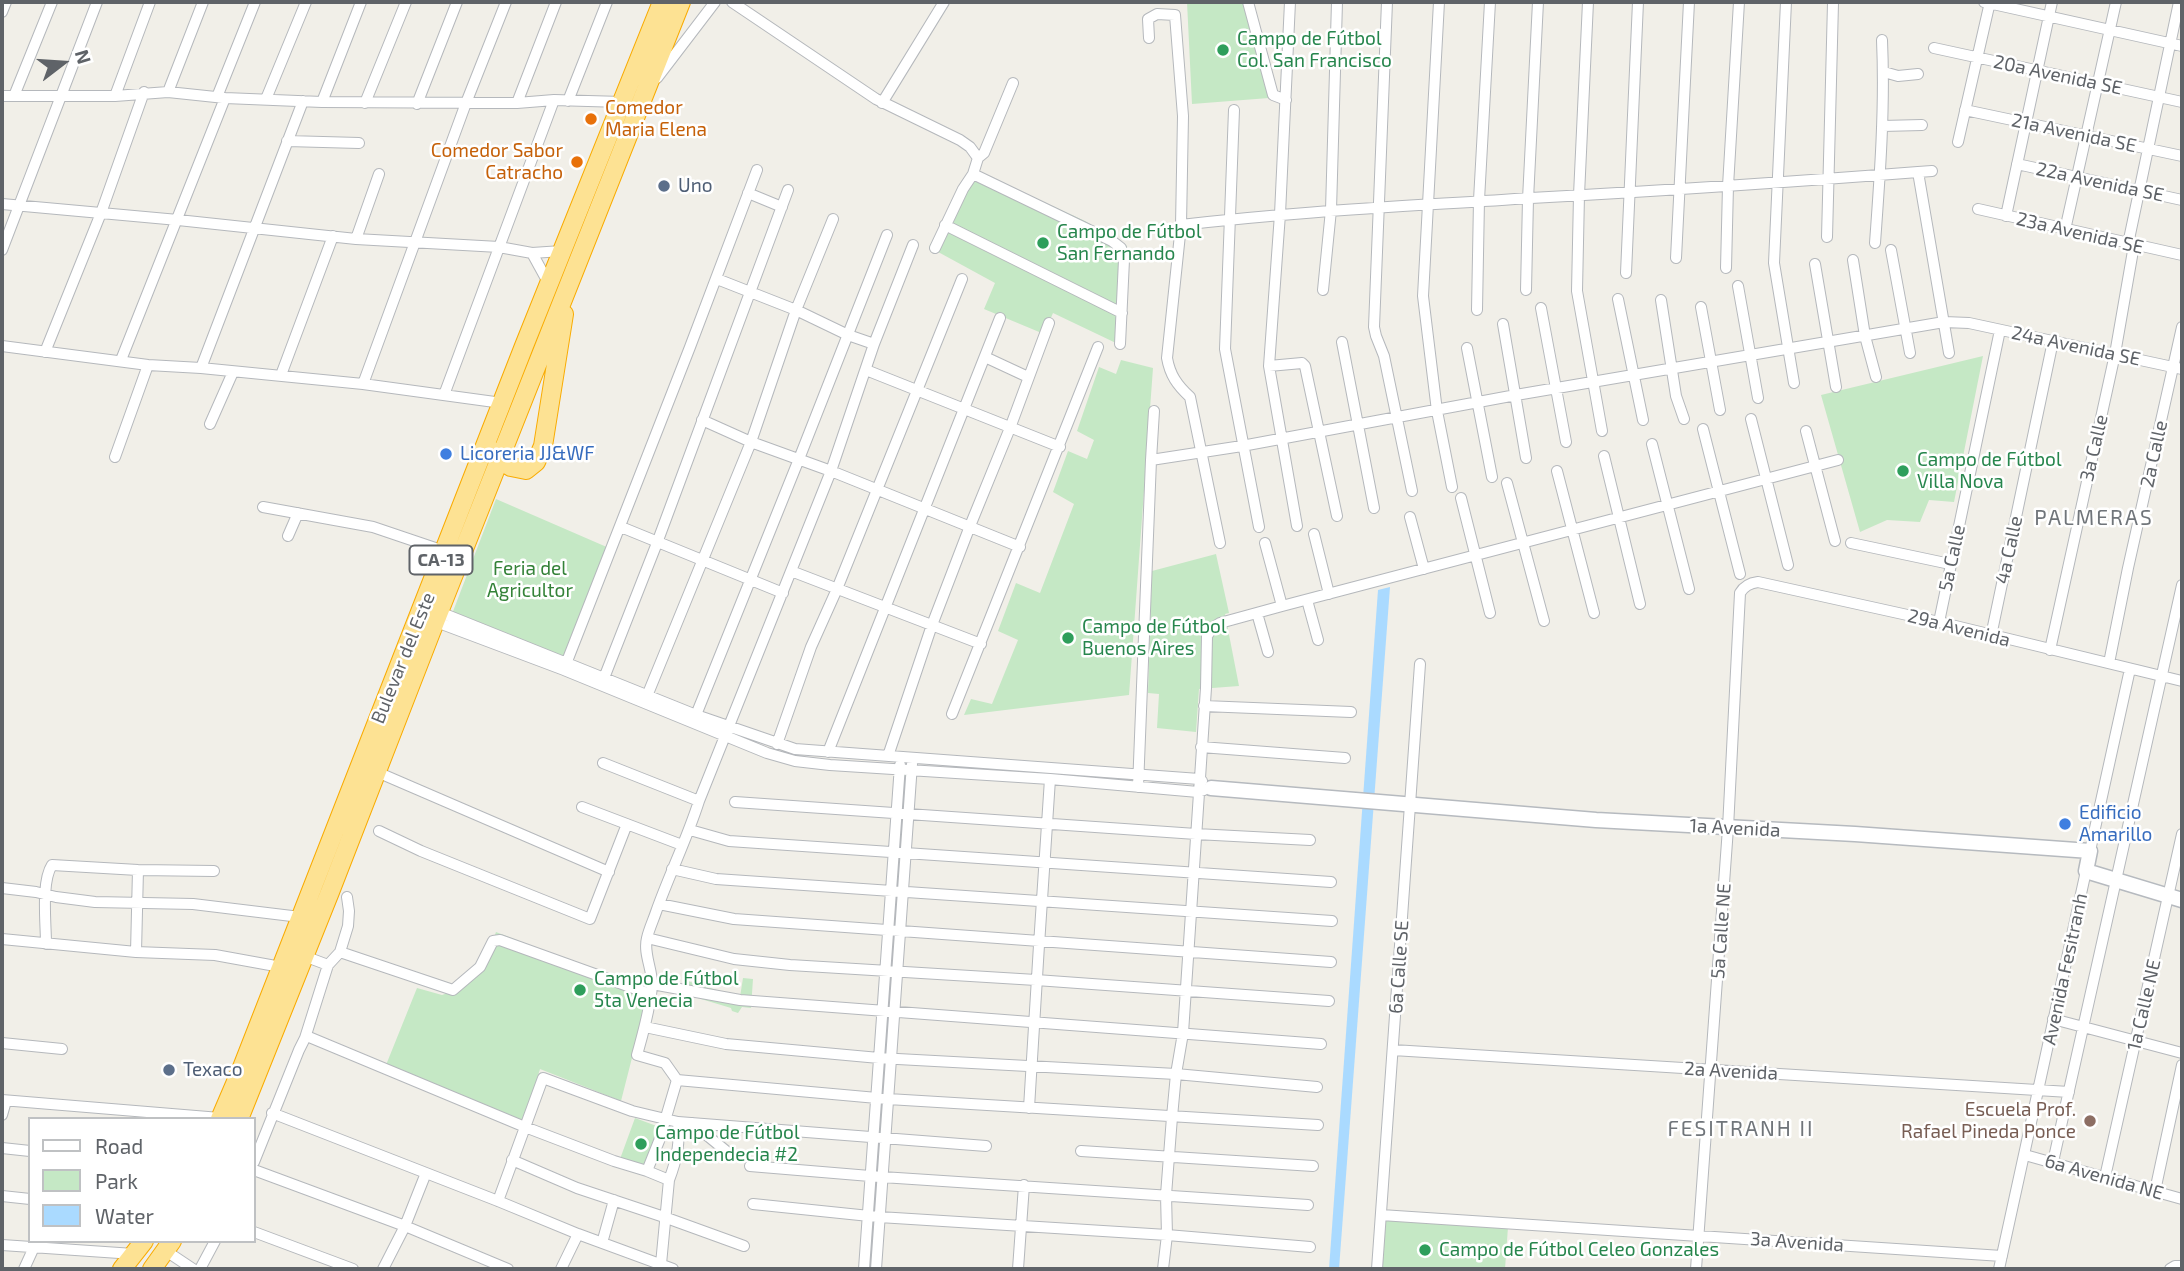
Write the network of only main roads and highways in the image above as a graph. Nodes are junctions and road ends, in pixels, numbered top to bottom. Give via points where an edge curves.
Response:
1 (662, 2) edge
2 (681, 2) edge
3 (569, 283) junction
4 (524, 346) junction
5 (499, 460) junction
6 (429, 614) junction
7 (220, 1117) edge
8 (240, 1117) edge
9 (169, 1246) edge
10 (139, 1248) edge
11 (122, 1269) edge
12 (152, 1269) edge

1 - 4 highway, Bulevar del Este / CA-13
2 - 3 highway, Bulevar del Este / CA-13
3 - 5 highway, Bulevar del Este / CA-13
3 - 5 highway via 543,446 536,462 526,470
4 - 5 highway via 524,370 499,436
4 - 6 highway, Bulevar del Este / CA-13 via 444,551
5 - 6 highway, Bulevar del Este / CA-13
6 - 7 highway, Bulevar del Este / CA-13
6 - 8 highway, Bulevar del Este / CA-13 via 377,772
9 - 12 highway
10 - 11 highway

